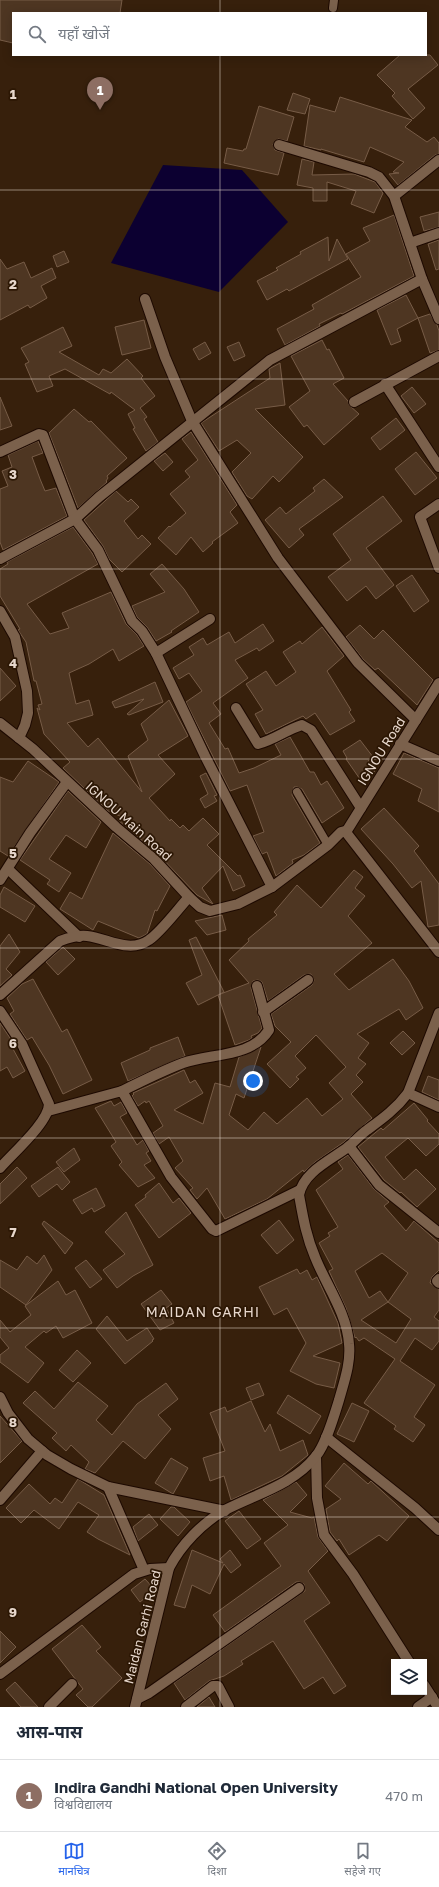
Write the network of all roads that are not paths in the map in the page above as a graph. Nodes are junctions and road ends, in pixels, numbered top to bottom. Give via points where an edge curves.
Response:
1 (279, 145) dead end
2 (439, 160) edge
3 (394, 196) junction
4 (439, 233) edge
5 (410, 243) junction
6 (422, 279) junction
7 (145, 299) dead end
8 (439, 319) edge
9 (439, 356) edge
10 (385, 384) junction
11 (354, 402) dead end
12 (192, 421) junction
13 (0, 452) edge
14 (439, 467) edge
15 (439, 504) edge
16 (74, 520) junction
17 (0, 559) edge
18 (439, 568) edge
19 (0, 611) edge
20 (210, 619) dead end
21 (156, 653) junction
22 (439, 683) edge
23 (236, 708) dead end
24 (416, 720) junction
25 (0, 723) edge
26 (19, 738) junction
27 (400, 744) junction
28 (439, 761) edge
29 (67, 782) junction
30 (298, 792) dead end
31 (361, 808) junction
32 (346, 832) junction
33 (328, 845) junction
34 (8, 869) junction
35 (0, 880) edge
36 (272, 887) junction
37 (189, 897) junction
38 (80, 937) junction
39 (439, 952) edge
40 (308, 980) dead end
41 (257, 986) dead end
42 (0, 994) edge
43 (0, 1011) edge
44 (263, 1012) junction
45 (439, 1013) edge
46 (122, 1091) junction
47 (408, 1093) junction
48 (439, 1108) edge
49 (48, 1111) junction
50 (349, 1146) junction
51 (0, 1168) edge
52 (300, 1190) junction
53 (439, 1233) edge
54 (439, 1279) edge
55 (439, 1283) edge
56 (0, 1397) edge
57 (326, 1437) junction
58 (42, 1451) junction
59 (316, 1456) junction
60 (108, 1487) junction
61 (0, 1500) edge
62 (225, 1511) junction
63 (439, 1530) edge
64 (169, 1568) junction
65 (144, 1570) junction
66 (298, 1588) dead end
67 (407, 1659) edge
68 (0, 1674) edge
69 (72, 1684) dead end
70 (427, 1690) edge
71 (432, 1697) junction
72 (136, 1703) edge
73 (49, 1707) edge
74 (186, 1707) edge
75 (229, 1707) edge
76 (418, 1707) edge
77 (438, 1707) edge

1 - 3 street via 375,174
2 - 3 street
3 - 5 street
4 - 5 street
5 - 6 street
6 - 8 street
6 - 12 street via 270,360
7 - 12 street via 165,357
9 - 10 street
10 - 11 street
10 - 14 street
12 - 16 street
12 - 24 street via 286,570 358,663
13 - 16 street via 39,434 43,435
15 - 18 street via 420,517
16 - 17 street
16 - 21 street via 98,550 132,621
19 - 26 street via 15,636 27,691 28,713
20 - 21 street
21 - 36 street
22 - 24 street, IGNOU Road
23 - 31 street via 258,744 272,741 286,730 302,725 311,730
24 - 27 street, IGNOU Road
25 - 26 street, IGNOU Main Road
26 - 29 street, IGNOU Main Road via 34,749
27 - 28 street
27 - 31 street, IGNOU Road
29 - 34 street
29 - 37 street, IGNOU Main Road via 154,859
30 - 33 lane
31 - 32 street, IGNOU Road
32 - 33 street, IGNOU Main Road via 341,832
32 - 39 street
33 - 36 street, IGNOU Main Road
34 - 35 street
34 - 38 street
36 - 37 street, IGNOU Main Road via 238,904 210,911 200,907
37 - 38 street via 150,940 141,944 130,946 86,936
38 - 42 street via 60,941
40 - 44 street
41 - 44 street
43 - 49 street via 28,1057 49,1104
44 - 46 street via 269,1030 265,1037 251,1046 225,1055 185,1062
45 - 47 street
46 - 49 street
46 - 52 street via 171,1177 212,1229 216,1231
47 - 48 street
47 - 50 street via 395,1109
49 - 51 street
50 - 52 street via 312,1172
50 - 53 street via 379,1184
52 - 57 street via 305,1230 315,1258 342,1315 349,1344 350,1361
54 - 55 street
56 - 58 street via 17,1426
57 - 59 street
57 - 63 street
58 - 60 street
58 - 61 street
59 - 62 street, Maidan Garhi Road via 271,1491
59 - 67 street via 317,1498 324,1535 353,1574
60 - 62 street
60 - 65 street
62 - 64 street, Maidan Garhi Road via 187,1541
64 - 65 street
64 - 72 street, Maidan Garhi Road
65 - 68 street via 119,1584
66 - 72 street
69 - 73 street
70 - 71 street
71 - 76 street
71 - 77 street
74 - 75 street via 213,1686 218,1686

